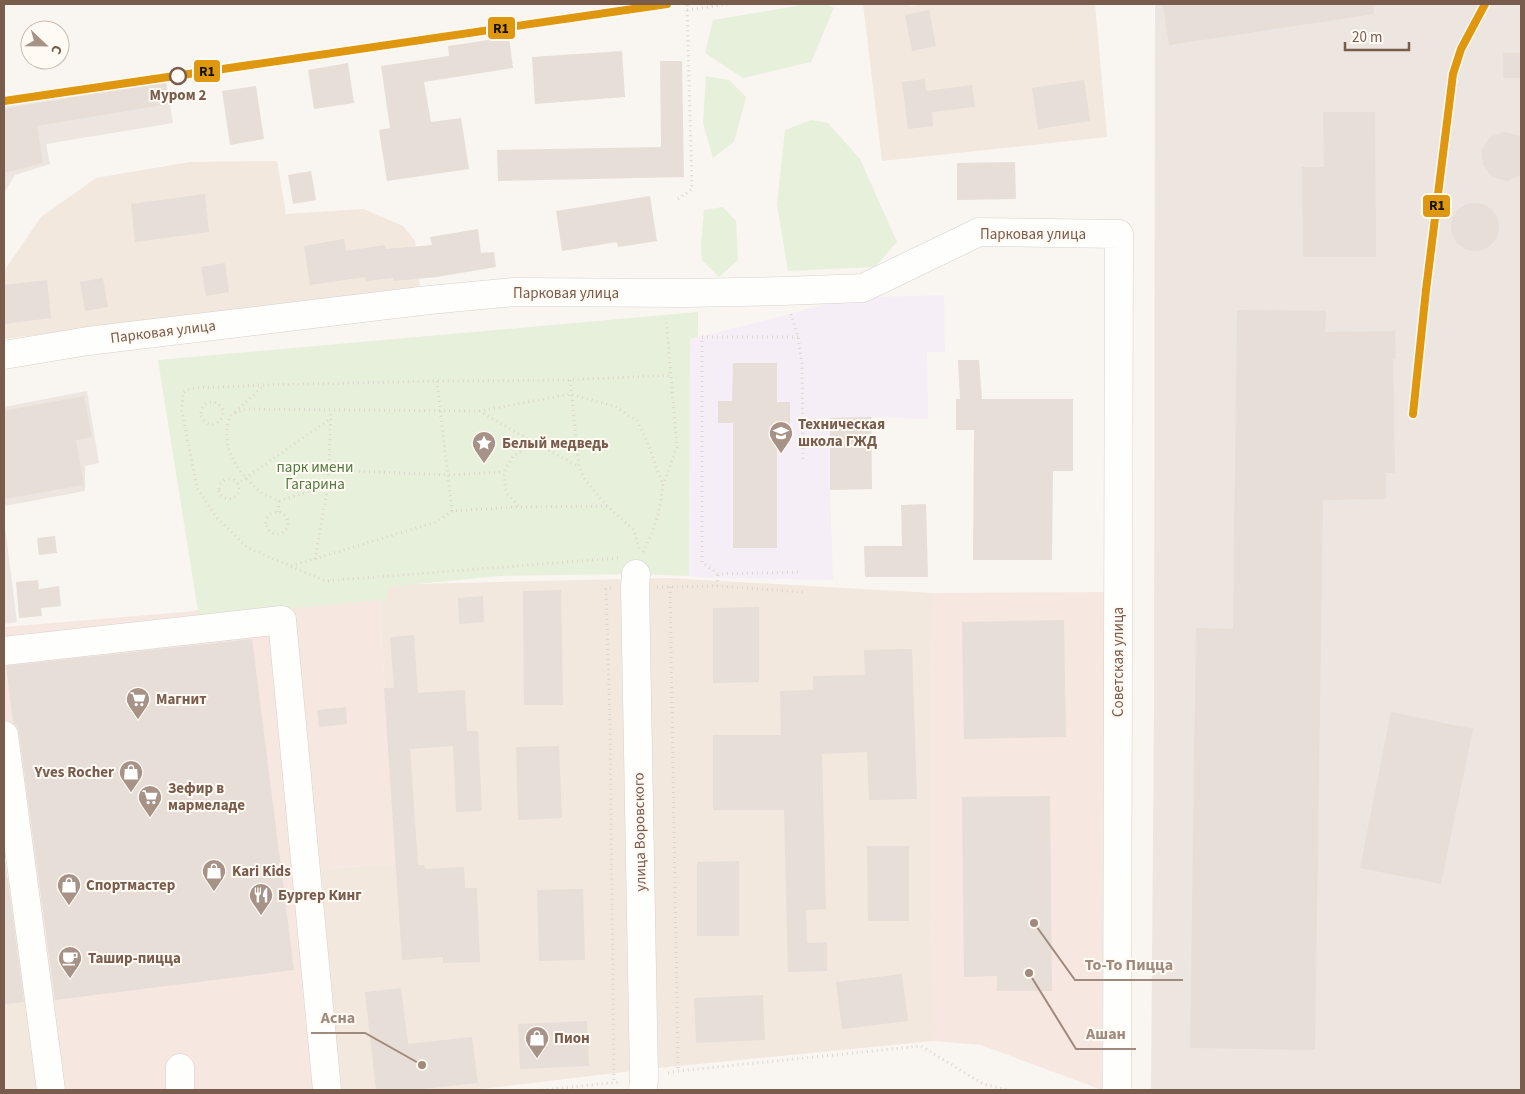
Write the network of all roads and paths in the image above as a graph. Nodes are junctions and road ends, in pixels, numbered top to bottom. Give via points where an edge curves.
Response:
1 (687, 4) edge
2 (729, 4) edge
3 (687, 10) junction
4 (678, 199) dead end
5 (1118, 234) joint
6 (784, 291) junction
7 (684, 293) junction
8 (798, 337) junction
9 (4, 356) edge
10 (671, 375) junction
11 (570, 380) junction
12 (437, 381) junction
13 (265, 385) junction
14 (571, 394) junction
15 (331, 410) junction
16 (440, 410) junction
17 (479, 410) junction
18 (232, 414) junction
19 (223, 415) junction
20 (229, 418) junction
21 (330, 419) junction
22 (535, 443) junction
23 (803, 459) dead end
24 (579, 466) junction
25 (330, 470) junction
26 (504, 472) junction
27 (448, 475) junction
28 (246, 477) junction
29 (237, 484) junction
30 (663, 485) junction
31 (328, 486) junction
32 (278, 501) junction
33 (607, 506) junction
34 (518, 507) junction
35 (452, 511) junction
36 (278, 512) junction
37 (315, 559) junction
38 (290, 566) junction
39 (800, 572) dead end
40 (630, 573) junction
41 (718, 574) junction
42 (717, 586) junction
43 (670, 587) junction
44 (803, 592) dead end
45 (4, 651) edge
46 (4, 735) edge
47 (678, 1071) junction
48 (614, 1082) junction
49 (643, 1085) edge
50 (51, 1090) edge
51 (327, 1090) edge
52 (542, 1090) edge
53 (1008, 1090) edge
54 (1117, 1090) edge

1 - 3 path
2 - 3 path
3 - 4 path via 692,189
5 - 6 street, Парковая улица via 979,232 863,288
5 - 54 street, Советская улица
6 - 7 street, Парковая улица
6 - 8 path
7 - 9 street, Парковая улица via 514,292 88,341
7 - 10 path via 665,314
8 - 23 path via 802,364
8 - 41 path via 702,337 702,562
10 - 11 path
10 - 30 path via 677,447
11 - 12 path
11 - 14 path
12 - 13 path
12 - 16 path
13 - 18 path
13 - 38 path via 194,388 183,392 182,411 197,488 216,517 248,548
14 - 17 path
14 - 24 path
14 - 30 path via 616,407 636,421
15 - 16 path
15 - 18 path via 246,409
15 - 21 path
16 - 17 path
16 - 27 path
17 - 22 path
18 - 20 path
19 - 19 path via 215,424 209,424 200,416 204,405 214,401 220,404
19 - 20 path
20 - 28 path via 229,451
21 - 25 path
21 - 28 path
22 - 24 path
22 - 26 path via 512,456
24 - 33 path via 584,478
25 - 27 path
25 - 31 path
26 - 27 path
26 - 34 path via 506,492
27 - 35 path
28 - 29 path
28 - 32 path via 262,493
29 - 29 path via 236,496 231,499 222,497 219,488 226,480
30 - 33 path via 659,512 640,556 634,530
31 - 32 path
31 - 37 path
32 - 36 path
33 - 34 path
34 - 35 path
35 - 37 path via 436,522
36 - 36 path via 285,515 288,526 286,531 274,534 269,532 266,520
37 - 38 path
38 - 40 path via 325,581
39 - 41 path
40 - 43 path
40 - 48 path via 606,589
40 - 49 street, улица Воровского
41 - 42 path
42 - 43 path
42 - 44 path
43 - 47 path
45 - 51 street via 282,620
46 - 50 street
47 - 49 path
47 - 53 path via 922,1046 983,1084
48 - 49 path
48 - 52 path

